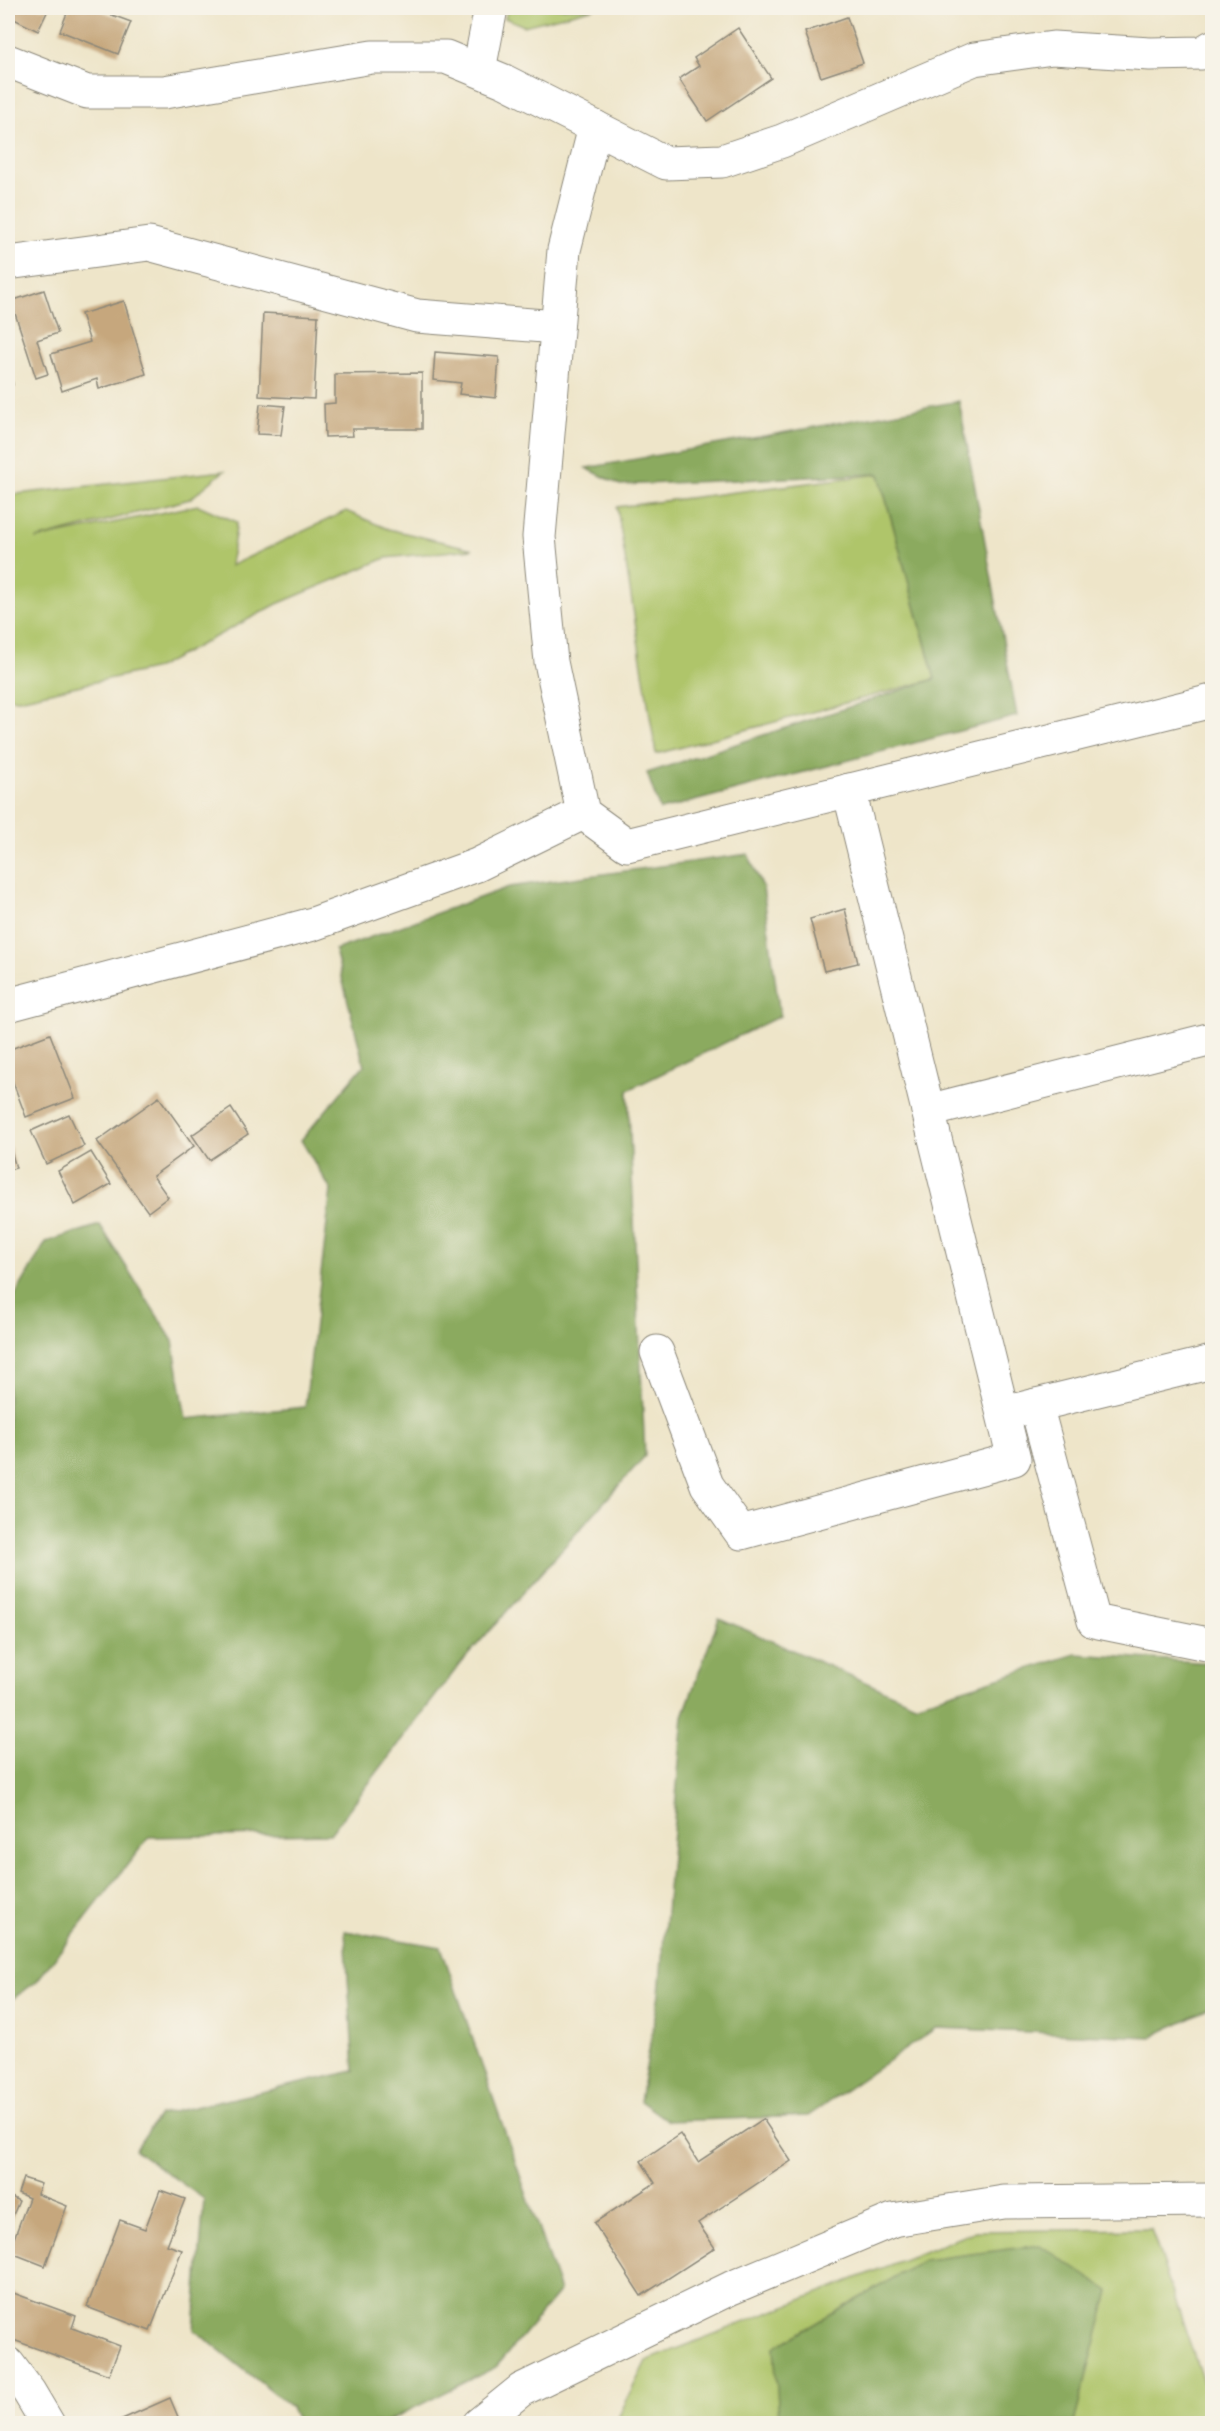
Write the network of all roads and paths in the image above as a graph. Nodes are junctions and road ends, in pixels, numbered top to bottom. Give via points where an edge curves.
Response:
1 (491, 8) edge
2 (1212, 47) edge
3 (8, 61) edge
4 (478, 70) junction
5 (595, 127) junction
6 (8, 263) edge
7 (557, 327) junction
8 (1212, 701) edge
9 (849, 790) junction
10 (583, 813) junction
11 (8, 1005) edge
12 (1212, 1039) edge
13 (928, 1111) junction
14 (657, 1352) dead end
15 (1212, 1362) edge
16 (1036, 1405) junction
17 (1003, 1413) junction
18 (1212, 1645) edge
19 (1212, 2200) edge
20 (8, 2364) edge
21 (48, 2424) edge
22 (479, 2424) edge

1 - 4 street
2 - 5 street via 1202,53 1150,54 1053,48 974,59 782,141 722,161 666,162
3 - 4 street via 87,92 164,92 372,57 446,57
4 - 5 street
5 - 7 street via 564,250
6 - 7 street via 149,244 417,316
7 - 10 street via 539,537 551,662
8 - 9 street
9 - 10 street via 627,845
9 - 13 street
10 - 11 street via 477,865 313,924
12 - 13 street
13 - 17 street
14 - 17 street via 707,1485 741,1533 1014,1459
15 - 16 street
16 - 17 street
16 - 18 street via 1094,1621
19 - 22 street via 1004,2202 893,2220 731,2288 521,2390
20 - 21 street

